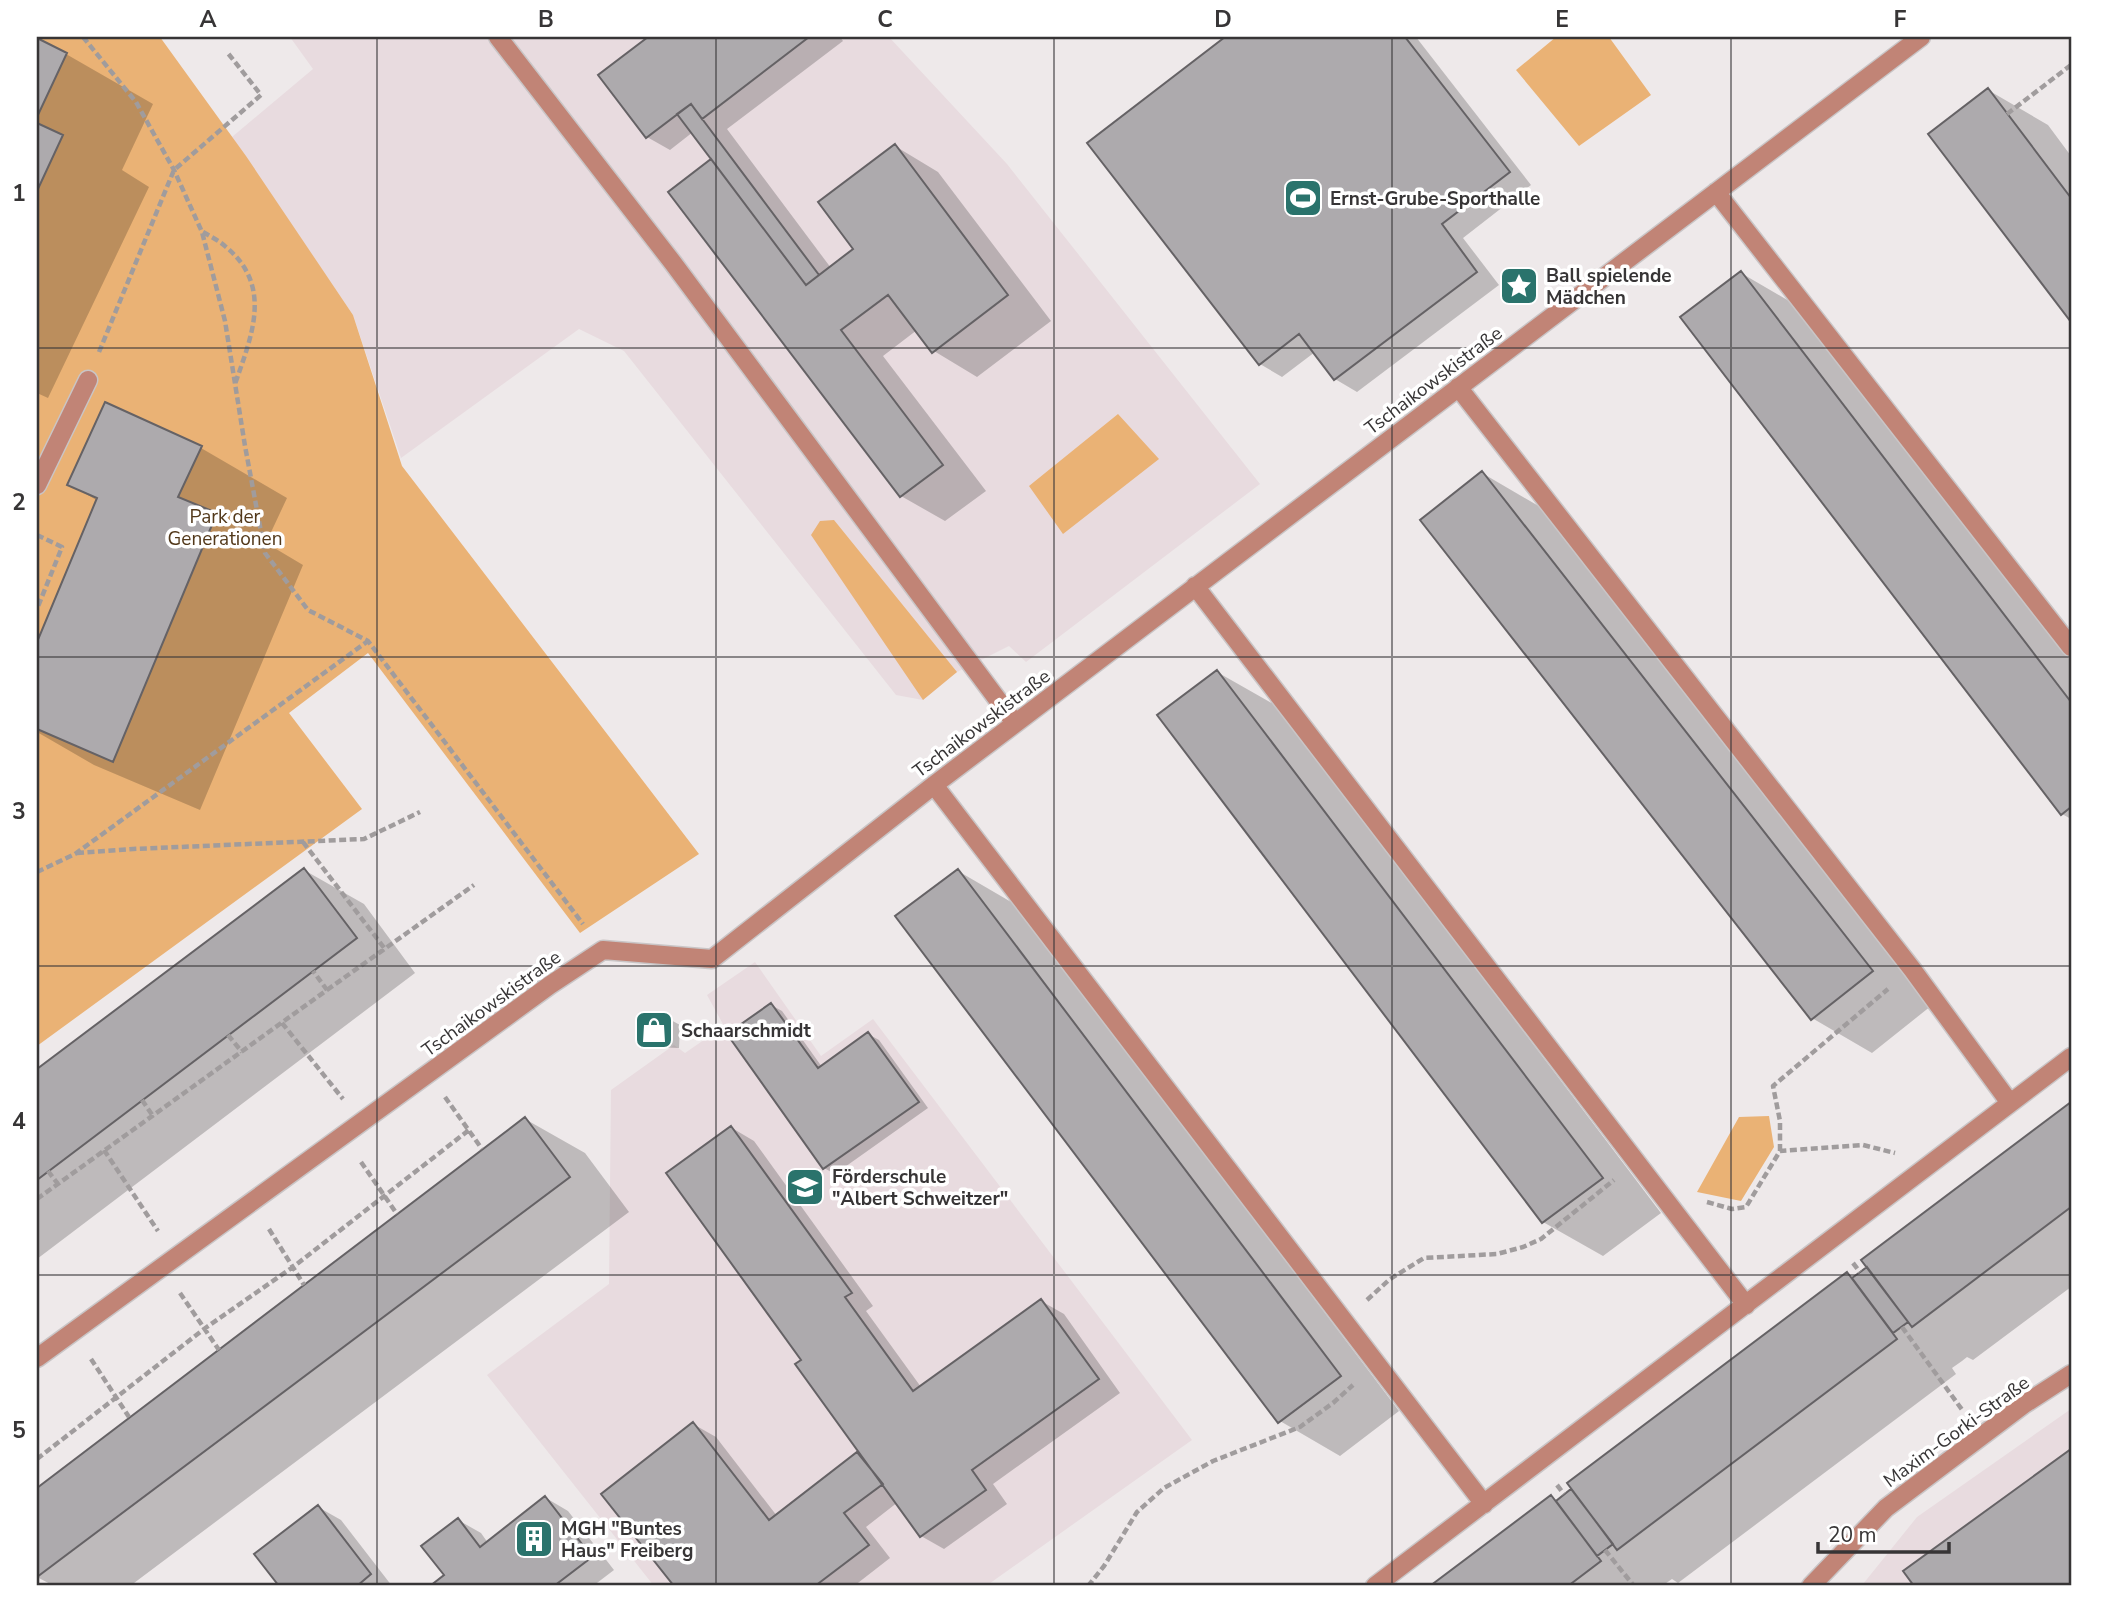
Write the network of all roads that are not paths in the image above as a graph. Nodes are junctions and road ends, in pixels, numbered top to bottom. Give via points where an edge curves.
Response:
1 (498, 37) edge
2 (1921, 37) edge
3 (1716, 192) junction
4 (88, 380) road end
5 (1458, 387) junction
6 (37, 485) edge
7 (1195, 586) junction
8 (2071, 647) edge
9 (1016, 723) junction
10 (934, 785) junction
11 (2071, 1057) edge
12 (2010, 1103) junction
13 (1746, 1305) junction
14 (37, 1358) edge
15 (2071, 1374) edge
16 (1484, 1504) junction
17 (1375, 1586) edge
18 (1811, 1586) edge

1 - 9 street
2 - 3 street, Tschaikowskistraße
3 - 5 street, Tschaikowskistraße
3 - 8 street
4 - 6 street
5 - 7 street, Tschaikowskistraße
5 - 12 street via 1912,969
7 - 9 street, Tschaikowskistraße
7 - 13 street
9 - 10 street, Tschaikowskistraße
10 - 14 street, Tschaikowskistraße via 712,959 603,950
10 - 16 street
11 - 12 street
12 - 13 street
13 - 16 street
15 - 18 street, Maxim-Gorki-Straße via 1886,1508
16 - 17 street

